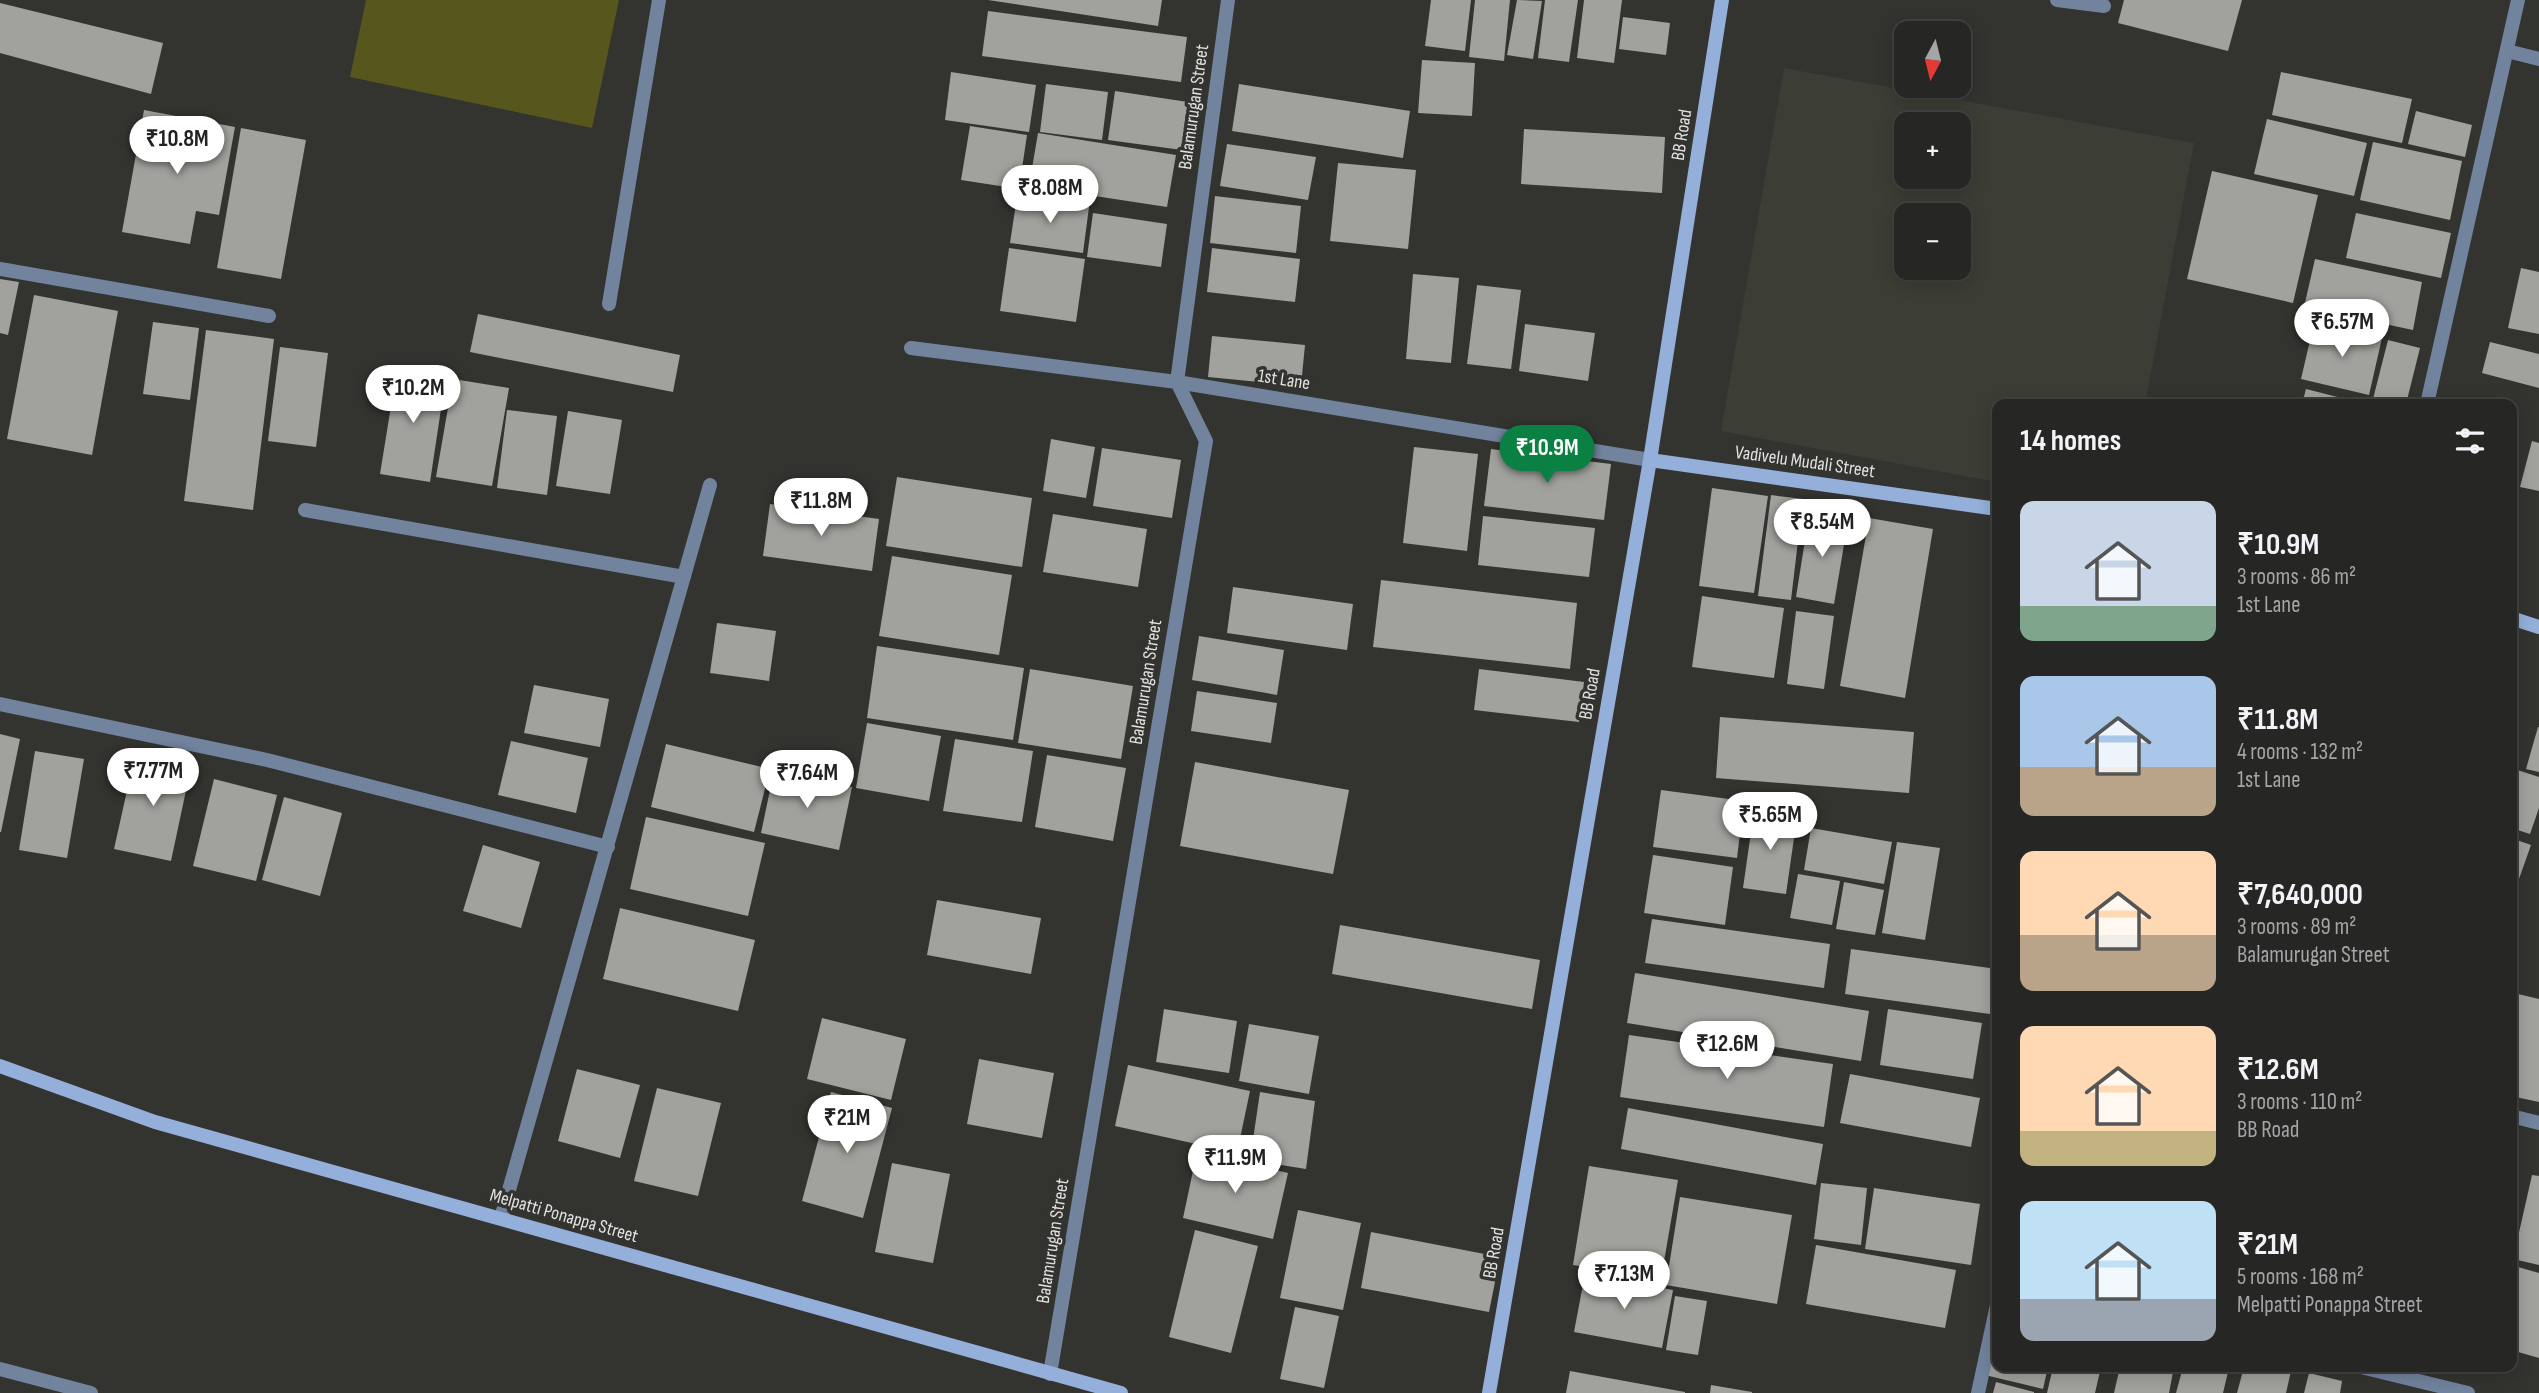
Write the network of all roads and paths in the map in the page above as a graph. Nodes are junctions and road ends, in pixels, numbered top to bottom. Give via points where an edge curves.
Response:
1 (659, 0) edge
2 (1228, 0) edge
3 (1722, 0) edge
4 (2057, 0) edge
5 (2518, 0) edge
6 (2104, 6) dead end
7 (2507, 51) junction
8 (2539, 59) edge
9 (0, 269) edge
10 (609, 304) dead end
11 (269, 316) dead end
12 (911, 348) dead end
13 (1177, 382) junction
14 (2428, 399) edge
15 (1650, 460) junction
16 (710, 485) dead end
17 (1992, 508) edge
18 (305, 510) dead end
19 (684, 577) junction
20 (2517, 620) edge
21 (2539, 627) edge
22 (0, 704) edge
23 (608, 848) junction
24 (0, 1066) edge
25 (2517, 1118) edge
26 (2539, 1123) edge
27 (501, 1218) junction
28 (1992, 1328) edge
29 (0, 1369) edge
30 (2382, 1372) edge
31 (1051, 1374) junction
32 (91, 1393) edge
33 (1121, 1393) edge
34 (1489, 1393) edge
35 (1978, 1393) edge
36 (2468, 1393) edge

1 - 10 street
2 - 13 street, Balamurugan Street
3 - 15 street, BB Road
4 - 6 street
5 - 7 street
7 - 8 street
7 - 14 street
9 - 11 street
12 - 13 street, 1st Lane
13 - 15 street, 1st Lane
13 - 31 street, Balamurugan Street via 1206,441
15 - 17 street, Vadivelu Mudali Street
15 - 34 street, BB Road
16 - 19 street
18 - 19 street
19 - 23 street
20 - 21 street
22 - 23 street via 267,760
23 - 27 street
24 - 27 street, Melpatti Ponappa Street via 155,1122
25 - 26 street
27 - 31 street, Melpatti Ponappa Street
28 - 35 street
29 - 32 street
30 - 36 street
31 - 33 street, Melpatti Ponappa Street

